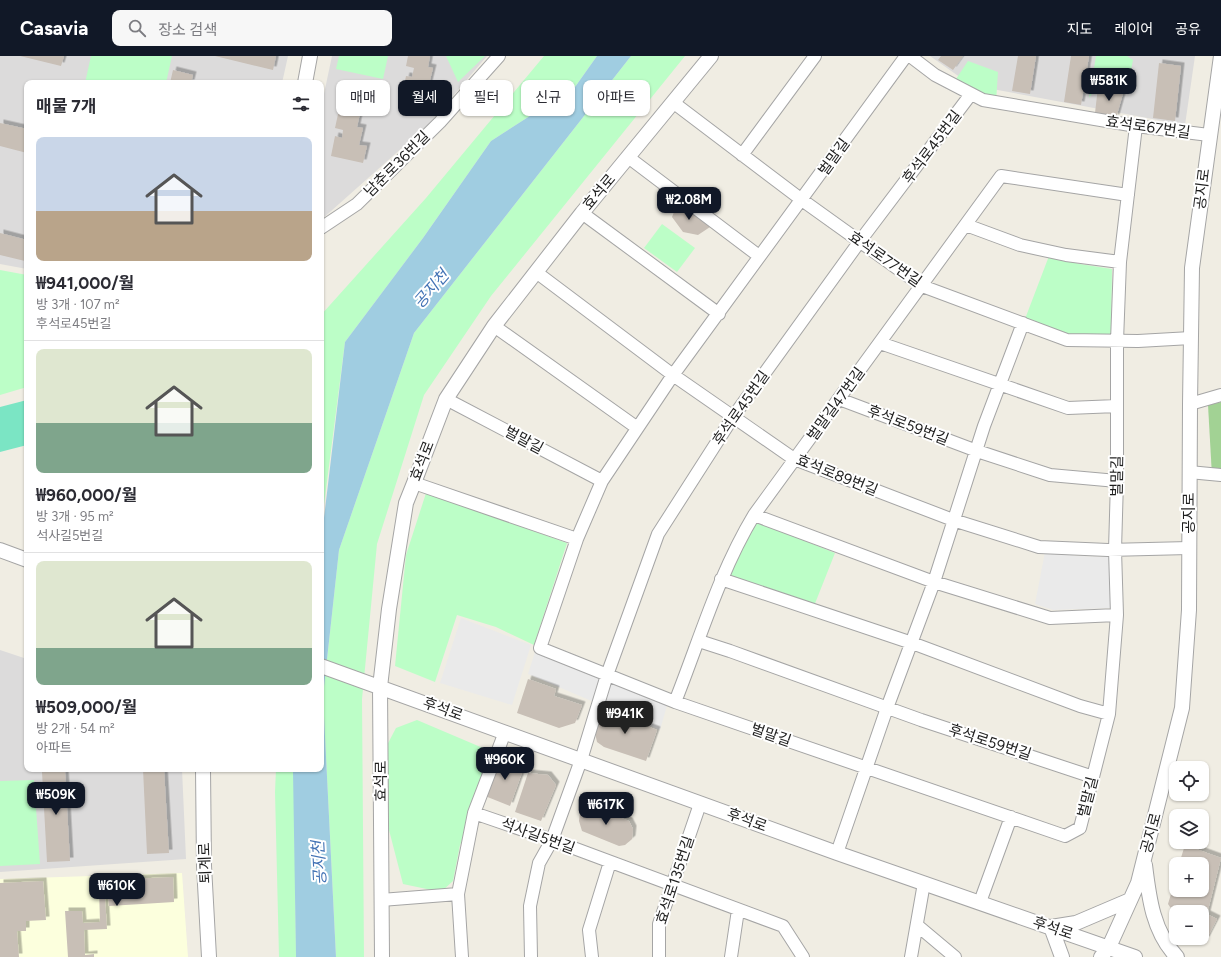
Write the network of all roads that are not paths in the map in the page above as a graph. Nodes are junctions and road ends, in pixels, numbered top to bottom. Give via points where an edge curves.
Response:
1 (310, 56) edge
2 (498, 56) edge
3 (711, 56) edge
4 (815, 56) edge
5 (906, 56) edge
6 (910, 56) edge
7 (1221, 56) edge
8 (306, 80) edge
9 (1219, 85) edge
10 (971, 94) junction
11 (674, 103) junction
12 (1136, 126) junction
13 (1209, 134) junction
14 (742, 155) junction
15 (628, 157) junction
16 (1128, 196) junction
17 (802, 200) junction
18 (582, 213) junction
19 (966, 225) junction
20 (324, 226) edge
21 (860, 241) junction
22 (759, 256) junction
23 (1120, 262) junction
24 (536, 272) junction
25 (922, 286) junction
26 (719, 314) junction
27 (1023, 323) junction
28 (494, 326) junction
29 (1191, 338) junction
30 (1117, 341) junction
31 (880, 343) junction
32 (673, 375) junction
33 (1000, 386) junction
34 (1221, 395) edge
35 (446, 399) junction
36 (839, 399) junction
37 (1190, 404) junction
38 (1117, 406) junction
39 (733, 417) junction
40 (636, 427) junction
41 (976, 451) junction
42 (794, 460) junction
43 (1189, 472) junction
44 (1221, 475) edge
45 (602, 480) junction
46 (1117, 481) junction
47 (414, 483) junction
48 (754, 515) junction
49 (953, 520) junction
50 (577, 539) junction
51 (1189, 548) junction
52 (0, 550) edge
53 (1115, 550) junction
54 (24, 559) edge
55 (722, 579) junction
56 (934, 582) junction
57 (1117, 615) junction
58 (699, 641) junction
59 (912, 643) junction
60 (324, 667) edge
61 (607, 675) junction
62 (380, 687) junction
63 (675, 702) junction
64 (887, 708) junction
65 (1109, 714) junction
66 (505, 732) junction
67 (581, 760) junction
68 (866, 768) junction
69 (204, 772) edge
70 (1092, 777) junction
71 (700, 804) junction
72 (474, 813) junction
73 (1011, 817) junction
74 (552, 840) junction
75 (837, 853) junction
76 (1145, 856) junction
77 (610, 862) junction
78 (924, 883) junction
79 (672, 884) junction
80 (458, 894) junction
81 (381, 900) junction
82 (1130, 900) junction
83 (980, 902) junction
84 (738, 910) junction
85 (918, 926) junction
86 (1051, 927) junction
87 (1105, 952) edge
88 (209, 957) edge
89 (382, 957) edge
90 (462, 957) edge
91 (531, 957) edge
92 (592, 957) edge
93 (659, 957) edge
94 (730, 957) edge
95 (803, 957) edge
96 (911, 957) edge
97 (955, 957) edge
98 (1062, 957) edge
99 (1136, 957) edge
100 (1177, 957) edge

1 - 8 street
2 - 20 street, 남춘로36번길 via 440,122 357,204
3 - 11 street, 효석로
4 - 14 street
5 - 17 street, 벌말길
6 - 10 street, 효석로67번길 via 935,76
7 - 9 street, 공지로
9 - 13 street, 공지로
10 - 12 street, 효석로67번길 via 984,100
10 - 21 street, 후석로45번길
11 - 14 street, 효석로77번길
11 - 15 street, 효석로
12 - 13 street, 효석로67번길
12 - 16 street, 벌말길
13 - 29 street, 공지로 via 1192,268
14 - 17 street, 효석로77번길
15 - 18 street, 효석로
15 - 22 street
16 - 19 street, 벌말길47번길 via 1001,176
16 - 23 street, 벌말길
17 - 21 street, 효석로77번길
17 - 22 street, 벌말길
18 - 24 street, 효석로
18 - 26 street
19 - 23 street via 1020,245 1066,255
19 - 25 street, 벌말길47번길
21 - 25 street, 효석로77번길
21 - 39 street, 후석로45번길
22 - 26 street, 벌말길
23 - 30 street, 벌말길
24 - 28 street, 효석로
24 - 32 street, 효석로89번길
25 - 27 street, 효석로77번길
25 - 31 street, 벌말길47번길
26 - 32 street, 벌말길
27 - 30 street, 효석로77번길 via 1067,340
27 - 33 street
28 - 35 street, 효석로
28 - 40 street
29 - 30 street, 효석로77번길
29 - 37 street, 공지로
30 - 38 street, 벌말길
31 - 33 street
31 - 36 street, 벌말길47번길
32 - 39 street, 효석로89번길
32 - 40 street, 벌말길
33 - 38 street via 1068,408
33 - 41 street
34 - 37 street
35 - 45 street, 벌말길
35 - 47 street, 효석로
36 - 41 street, 후석로59번길
36 - 42 street, 벌말길47번길
37 - 43 street, 공지로
38 - 46 street, 벌말길
39 - 42 street, 효석로89번길
39 - 61 street, 후석로45번길 via 658,534
40 - 45 street, 벌말길
41 - 46 street, 후석로59번길 via 1050,475
41 - 49 street
42 - 48 street, 벌말길47번길
42 - 49 street, 효석로89번길
43 - 44 street
43 - 51 street, 공지로
45 - 50 street, 벌말길
46 - 53 street, 벌말길
47 - 50 street
47 - 62 street, 효석로 via 405,511 389,609
48 - 55 street, 벌말길47번길 via 740,538
48 - 56 street
49 - 53 street, 효석로89번길 via 1039,547
49 - 56 street
50 - 61 street, 벌말길 via 540,648
51 - 53 street, 효석로89번길
51 - 76 street, 공지로 via 1189,610 1182,708
52 - 54 street
53 - 57 street, 벌말길
55 - 58 street, 벌말길47번길
55 - 59 street
56 - 57 street via 1050,618
56 - 59 street
57 - 65 street, 벌말길
58 - 63 street, 벌말길47번길
58 - 64 street, 후석로59번길
59 - 64 street
59 - 65 street via 1080,706
60 - 62 street, 후석로
61 - 63 street, 벌말길
61 - 67 street, 후석로45번길
62 - 66 street, 후석로
62 - 81 street, 효석로
63 - 68 street, 벌말길
64 - 68 street
64 - 70 street, 후석로59번길
65 - 70 street, 벌말길
66 - 67 street, 후석로
66 - 72 street
67 - 71 street, 후석로
67 - 74 street, 후석로45번길
68 - 73 street, 벌말길
68 - 75 street
69 - 88 street, 퇴계로 via 204,866
70 - 73 street, 벌말길 via 1080,828 1065,836
71 - 75 street, 후석로
71 - 79 street, 효석로135번길
72 - 74 street, 석사길5번길
72 - 80 street
73 - 83 street
74 - 77 street, 석사길5번길
74 - 91 street, 후석로45번길 via 539,863 530,906
75 - 78 street, 후석로
76 - 82 street, 공지로 via 1138,883
76 - 100 street via 1152,913 1161,933
77 - 79 street, 석사길5번길
77 - 92 street via 589,930
78 - 83 street, 후석로
78 - 85 street
79 - 84 street, 석사길5번길
79 - 93 street, 효석로135번길 via 659,924
80 - 81 street
80 - 90 street
81 - 89 street, 효석로
82 - 86 street via 1076,923
82 - 87 street, 공지로
83 - 86 street, 후석로
84 - 94 street
84 - 95 street, 석사길5번길 via 784,926
85 - 96 street
85 - 97 street
86 - 87 street, 후석로
86 - 98 street
87 - 99 street, 후석로

